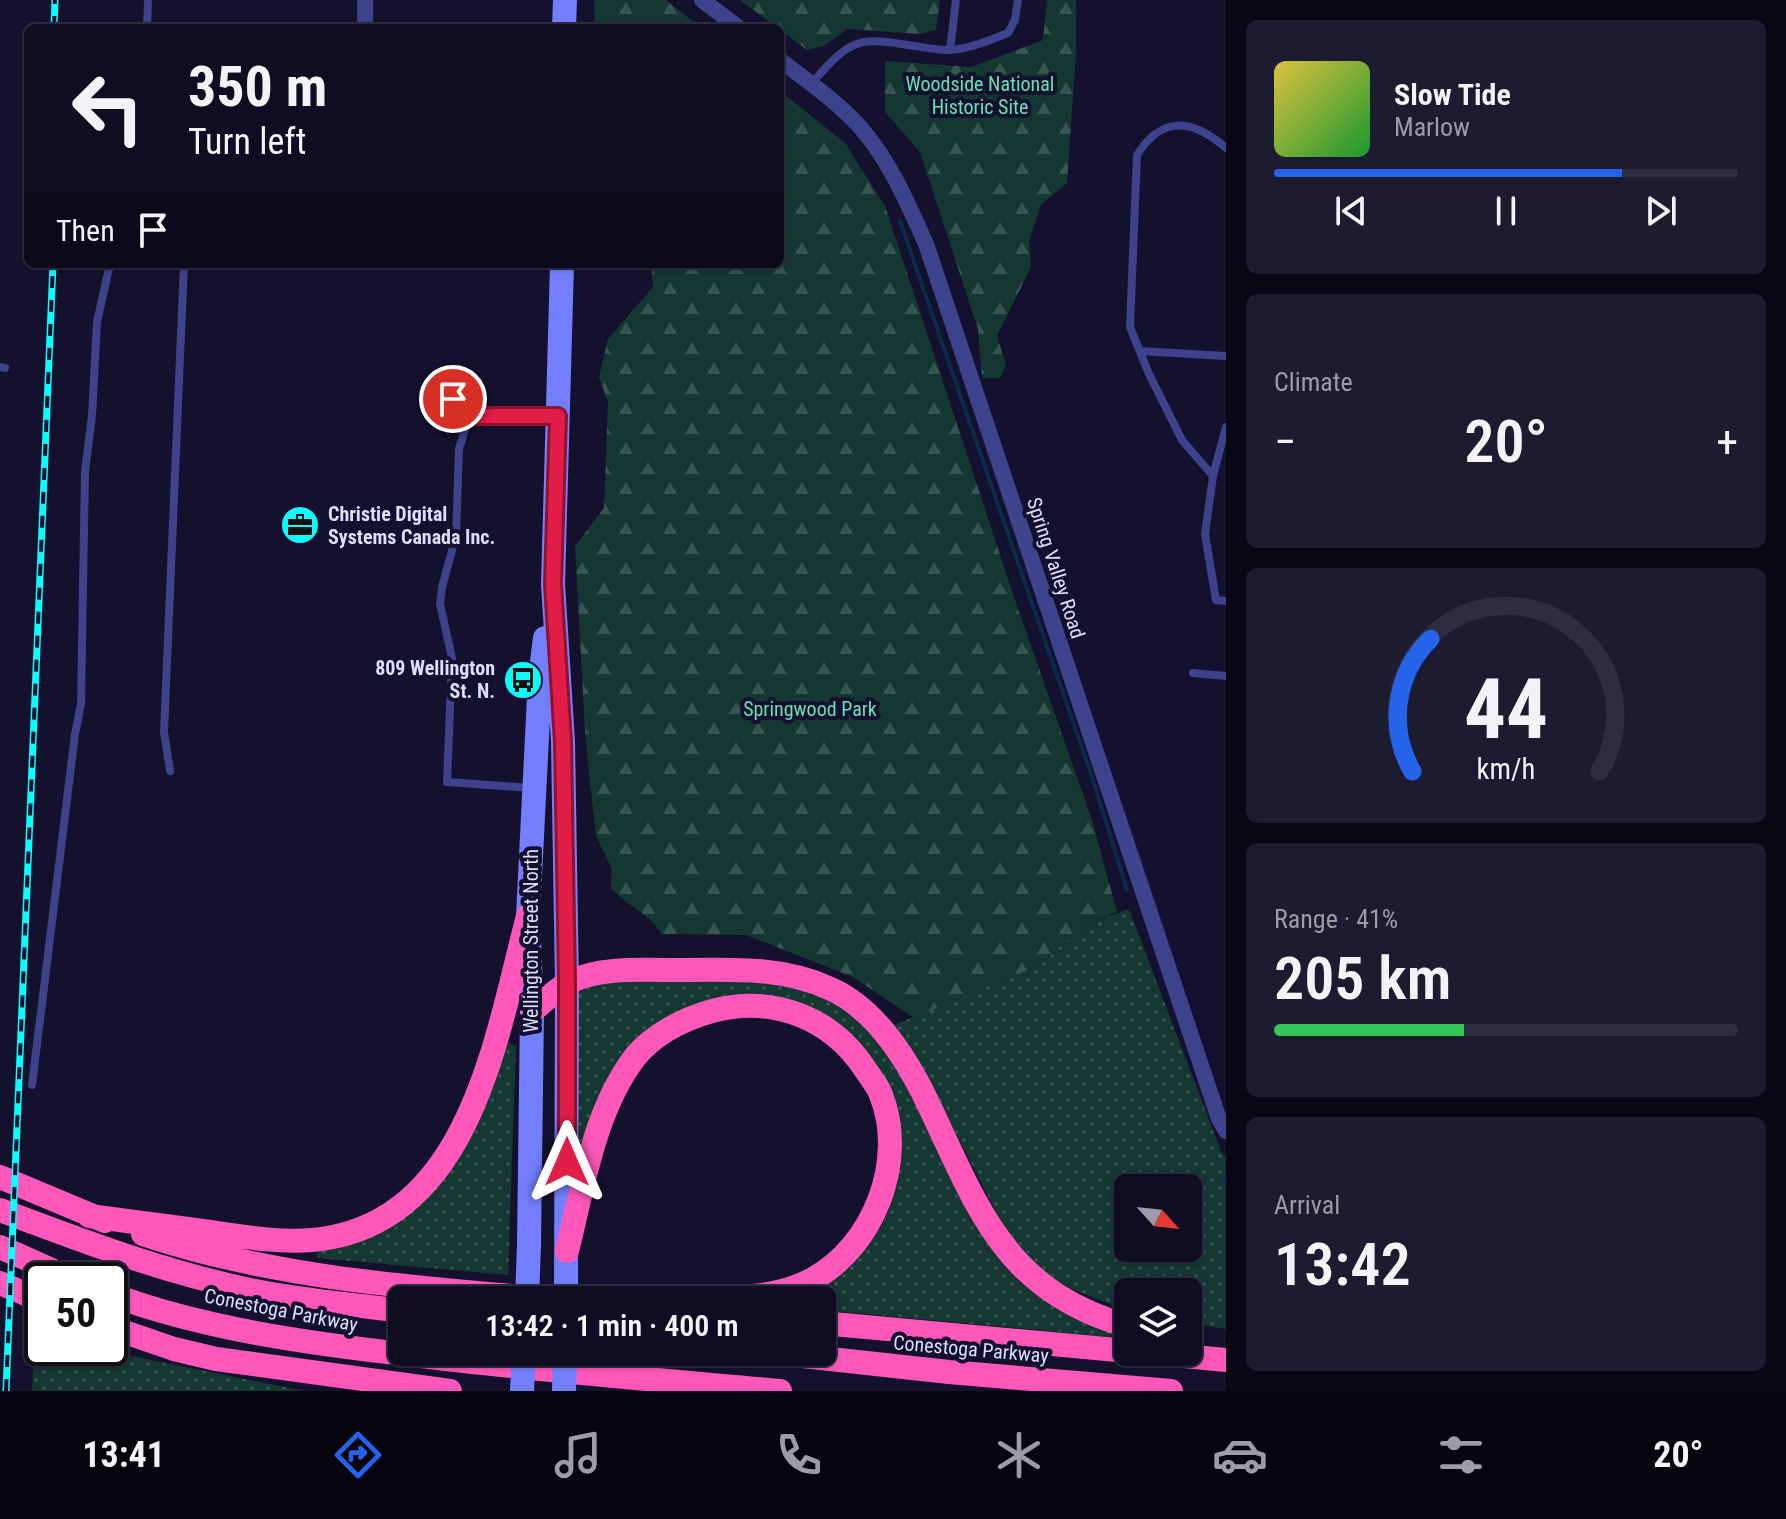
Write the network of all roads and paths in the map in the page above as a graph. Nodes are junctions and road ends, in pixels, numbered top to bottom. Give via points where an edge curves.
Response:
1 (148, 0) edge
2 (365, 0) edge
3 (565, 0) edge
4 (702, 0) edge
5 (956, 0) edge
6 (1018, 0) edge
7 (147, 24) edge
8 (365, 24) edge
9 (564, 24) edge
10 (734, 24) edge
11 (950, 50) junction
12 (784, 63) edge
13 (811, 84) junction
14 (1226, 148) edge
15 (109, 268) edge
16 (184, 268) edge
17 (562, 268) edge
18 (1140, 351) junction
19 (1226, 356) edge
20 (437, 382) dead end
21 (469, 416) junction
22 (558, 416) junction
23 (1226, 427) edge
24 (1213, 476) junction
25 (553, 584) junction
26 (1226, 601) edge
27 (1193, 673) dead end
28 (1226, 676) edge
29 (170, 771) dead end
30 (534, 788) junction
31 (528, 916) junction
32 (567, 983) junction
33 (532, 1011) junction
34 (32, 1085) dead end
35 (1226, 1131) edge
36 (0, 1177) edge
37 (0, 1210) edge
38 (89, 1216) junction
39 (0, 1247) edge
40 (567, 1251) junction
41 (34, 1262) edge
42 (0, 1283) edge
43 (419, 1286) edge
44 (528, 1286) edge
45 (566, 1286) edge
46 (793, 1286) edge
47 (24, 1293) edge
48 (128, 1299) edge
49 (388, 1309) edge
50 (1114, 1320) edge
51 (836, 1324) edge
52 (128, 1333) edge
53 (1202, 1344) edge
54 (1226, 1349) edge
55 (1114, 1350) edge
56 (1202, 1358) edge
57 (836, 1359) edge
58 (1226, 1360) edge
59 (523, 1366) edge
60 (565, 1366) edge
61 (450, 1391) edge
62 (522, 1391) edge
63 (564, 1391) edge
64 (780, 1391) edge
65 (1171, 1391) edge

1 - 7 lane
2 - 8 street
3 - 9 street
4 - 10 street
5 - 11 lane
6 - 11 lane via 1008,33
11 - 13 lane via 870,41 853,45
12 - 13 street, Spring Valley Road
13 - 35 street, Spring Valley Road via 861,128 886,162 926,244
14 - 18 lane via 1184,124 1166,126 1148,138 1137,155 1130,327
15 - 34 lane via 97,322 85,471 81,704
16 - 29 lane via 164,732
17 - 22 street, Wellington Street North
18 - 19 lane
18 - 24 lane via 1182,440
20 - 21 lane
21 - 22 lane
21 - 30 lane via 459,449 456,536 440,604 452,658 447,782
22 - 25 street, Wellington Street North
23 - 24 lane
24 - 26 lane via 1205,534 1216,600
25 - 30 street, Wellington Street North via 540,677
25 - 32 street, Wellington Street North via 563,742
27 - 28 lane
30 - 31 street, Wellington Street North
31 - 33 street, Wellington Street North
31 - 38 highway via 502,1024 464,1128 427,1183 403,1204 346,1234 312,1240 261,1239
32 - 33 highway
32 - 40 street, Wellington Street North
32 - 50 highway via 591,973 743,968 834,989 877,1022 907,1061 998,1240 1028,1275 1061,1298
33 - 44 street, Wellington Street North, bridge
36 - 38 highway, Conestoga Parkway
37 - 49 highway, Conestoga Parkway via 187,1275 253,1291
38 - 43 highway, Conestoga Parkway via 171,1243 329,1277
39 - 41 highway
40 - 45 street, Wellington Street North
40 - 46 highway via 605,1115 637,1056 656,1037 694,1016 756,1005 810,1018 853,1051 881,1094 887,1124 889,1164 875,1213 846,1255
42 - 47 highway
48 - 64 highway, Conestoga Parkway via 312,1344
51 - 55 highway, Conestoga Parkway
52 - 61 highway via 216,1359
53 - 54 highway
56 - 58 highway
57 - 65 highway, Conestoga Parkway
59 - 62 street, bridge
60 - 63 street, bridge

